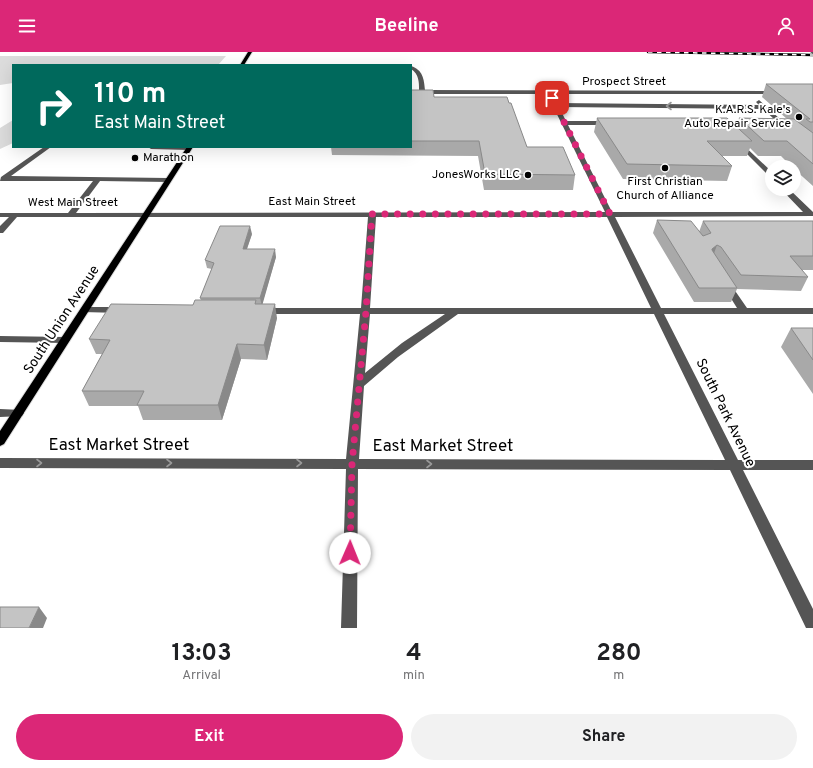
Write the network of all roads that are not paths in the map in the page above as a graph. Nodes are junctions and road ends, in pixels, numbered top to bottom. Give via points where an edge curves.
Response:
1 (250, 52) edge
2 (243, 64) edge
3 (412, 67) edge
4 (412, 92) edge
5 (422, 92) junction
6 (549, 92) junction
7 (747, 92) junction
8 (784, 92) edge
9 (556, 105) junction
10 (764, 107) junction
11 (565, 122) junction
12 (619, 123) edge
13 (712, 123) edge
14 (719, 123) junction
15 (758, 123) edge
16 (774, 123) edge
17 (782, 123) junction
18 (724, 128) edge
19 (792, 132) edge
20 (735, 139) edge
21 (47, 148) edge
22 (189, 148) edge
23 (765, 169) edge
24 (2, 179) edge
25 (98, 179) junction
26 (168, 180) junction
27 (792, 196) edge
28 (147, 214) junction
29 (372, 214) junction
30 (610, 214) junction
31 (811, 214) edge
32 (0, 215) edge
33 (15, 215) junction
34 (70, 215) junction
35 (0, 231) edge
36 (720, 275) edge
37 (85, 310) junction
38 (127, 310) edge
39 (254, 310) edge
40 (366, 311) junction
41 (456, 311) junction
42 (658, 311) junction
43 (744, 311) junction
44 (813, 311) edge
45 (0, 339) edge
46 (65, 340) junction
47 (359, 384) junction
48 (0, 413) edge
49 (18, 414) junction
50 (0, 441) edge
51 (0, 463) edge
52 (352, 464) junction
53 (734, 465) junction
54 (813, 465) edge
55 (813, 625) edge
56 (348, 628) edge

1 - 2 main road
3 - 5 street via 421,74
4 - 5 street, Prospect Street
5 - 6 street, Prospect Street
6 - 7 street, Prospect Street
6 - 9 street, South Park Avenue
7 - 8 street, Prospect Street
7 - 10 street
10 -> 9 street
9 - 11 street, South Park Avenue
10 - 17 street
11 - 12 street
11 - 30 street, South Park Avenue
13 - 14 street
14 - 15 street
14 - 18 street
16 - 17 street
17 - 19 street
20 - 23 street
21 - 24 street
22 - 26 main road, South Union Avenue
24 - 25 street
25 - 26 street
25 - 34 street
26 - 28 main road, South Union Avenue
27 - 31 street
28 - 29 street, East Main Street
28 - 34 street, West Main Street
28 - 37 main road, South Union Avenue
29 - 30 street, East Main Street
29 - 40 street
30 - 31 street, East Main Street via 682,217
30 - 42 street, South Park Avenue
32 - 33 street, West Main Street
33 - 34 street, West Main Street
33 - 35 street
36 - 43 street
37 - 38 street
37 - 46 main road, South Union Avenue
39 - 40 street
40 - 41 street
40 - 47 street
41 - 42 street
41 - 47 street via 380,364
42 - 43 street
42 - 53 street, South Park Avenue
43 - 44 street
45 - 46 street
46 - 49 main road, South Union Avenue
47 - 52 street
48 - 49 street
49 - 50 main road, South Union Avenue
51 -> 52 street, East Market Street
52 -> 53 street, East Market Street
52 - 56 street
53 - 54 street, East Market Street
53 - 55 street, South Park Avenue

